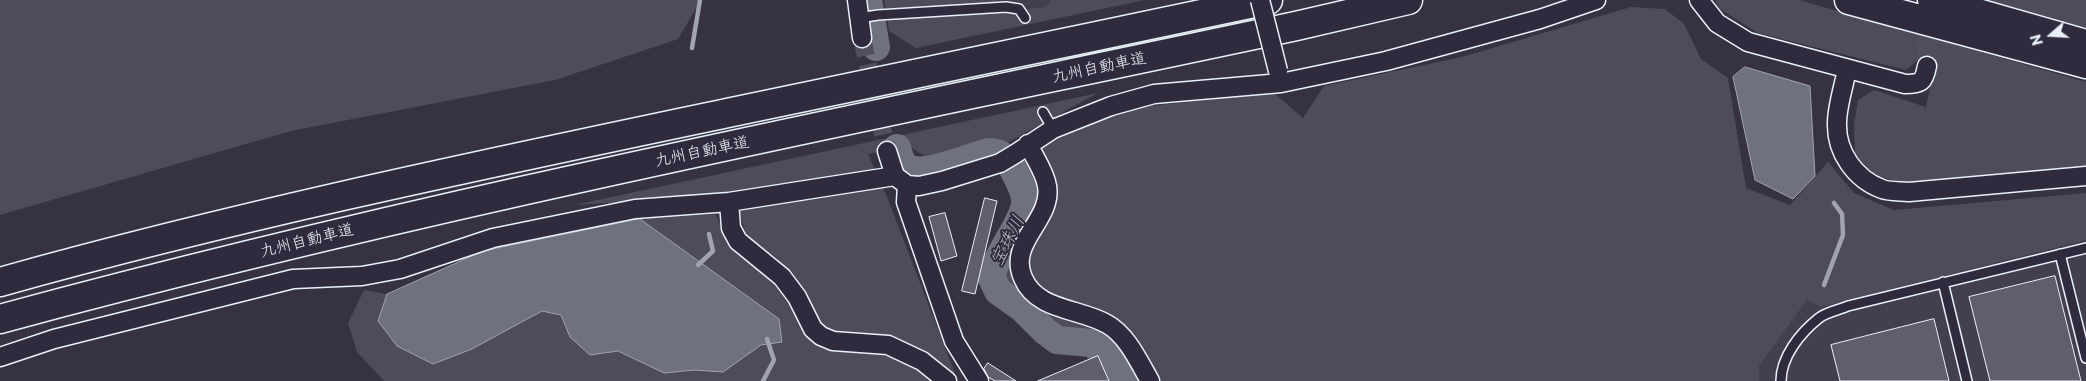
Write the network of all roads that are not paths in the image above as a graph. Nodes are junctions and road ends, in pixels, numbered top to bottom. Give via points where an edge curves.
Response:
1 (857, 0) edge
2 (1260, 0) edge
3 (1268, 0) edge
4 (1408, 0) edge
5 (1596, 0) edge
6 (1699, 0) edge
7 (1849, 0) edge
8 (1932, 0) edge
9 (861, 18) junction
10 (1025, 18) dead end
11 (862, 38) tunnel mouth
12 (2086, 44) edge
13 (2086, 64) edge
14 (1927, 66) tunnel mouth
15 (1847, 69) junction
16 (1279, 77) junction
17 (1043, 112) dead end
18 (1053, 129) junction
19 (1022, 149) junction
20 (887, 151) tunnel mouth
21 (2086, 176) edge
22 (901, 180) junction
23 (729, 202) junction
24 (2086, 248) edge
25 (2060, 254) junction
26 (0, 282) edge
27 (1943, 282) junction
28 (0, 319) edge
29 (0, 357) edge
30 (2086, 358) edge
31 (947, 381) edge
32 (978, 381) edge
33 (1150, 381) edge
34 (1781, 381) edge
35 (1968, 381) edge

1 - 9 street
2 - 16 street, bridge
3 - 26 main road, 九州自動車道 via 460,168
4 - 28 main road, 九州自動車道 via 469,203
5 - 16 street via 1540,20 1386,61
6 - 15 street via 1717,23 1748,42
7 - 13 main road
8 - 12 main road
9 - 10 lane via 1006,7 1019,9
9 - 11 street
14 - 15 street via 1924,78 1917,84 1905,84
15 - 21 street via 1837,123 1840,144 1854,171 1884,190 1909,192
16 - 18 street via 1154,94
17 - 18 lane
18 - 19 street
19 - 22 street via 1000,163 942,181 919,186
19 - 33 street via 1047,184 1048,196 1022,245 1019,258 1022,277 1042,300 1108,324 1125,340
20 - 22 street
22 - 23 street
22 - 32 street via 954,341
23 - 29 street via 635,209 493,238 400,269 362,276 293,279 54,339
23 - 31 street via 731,228 738,241 782,277 814,329 822,336 833,341 888,345 922,361
24 - 25 lane
25 - 27 lane
25 - 30 lane
27 - 34 lane via 1848,306 1820,317 1793,344
27 - 35 lane

